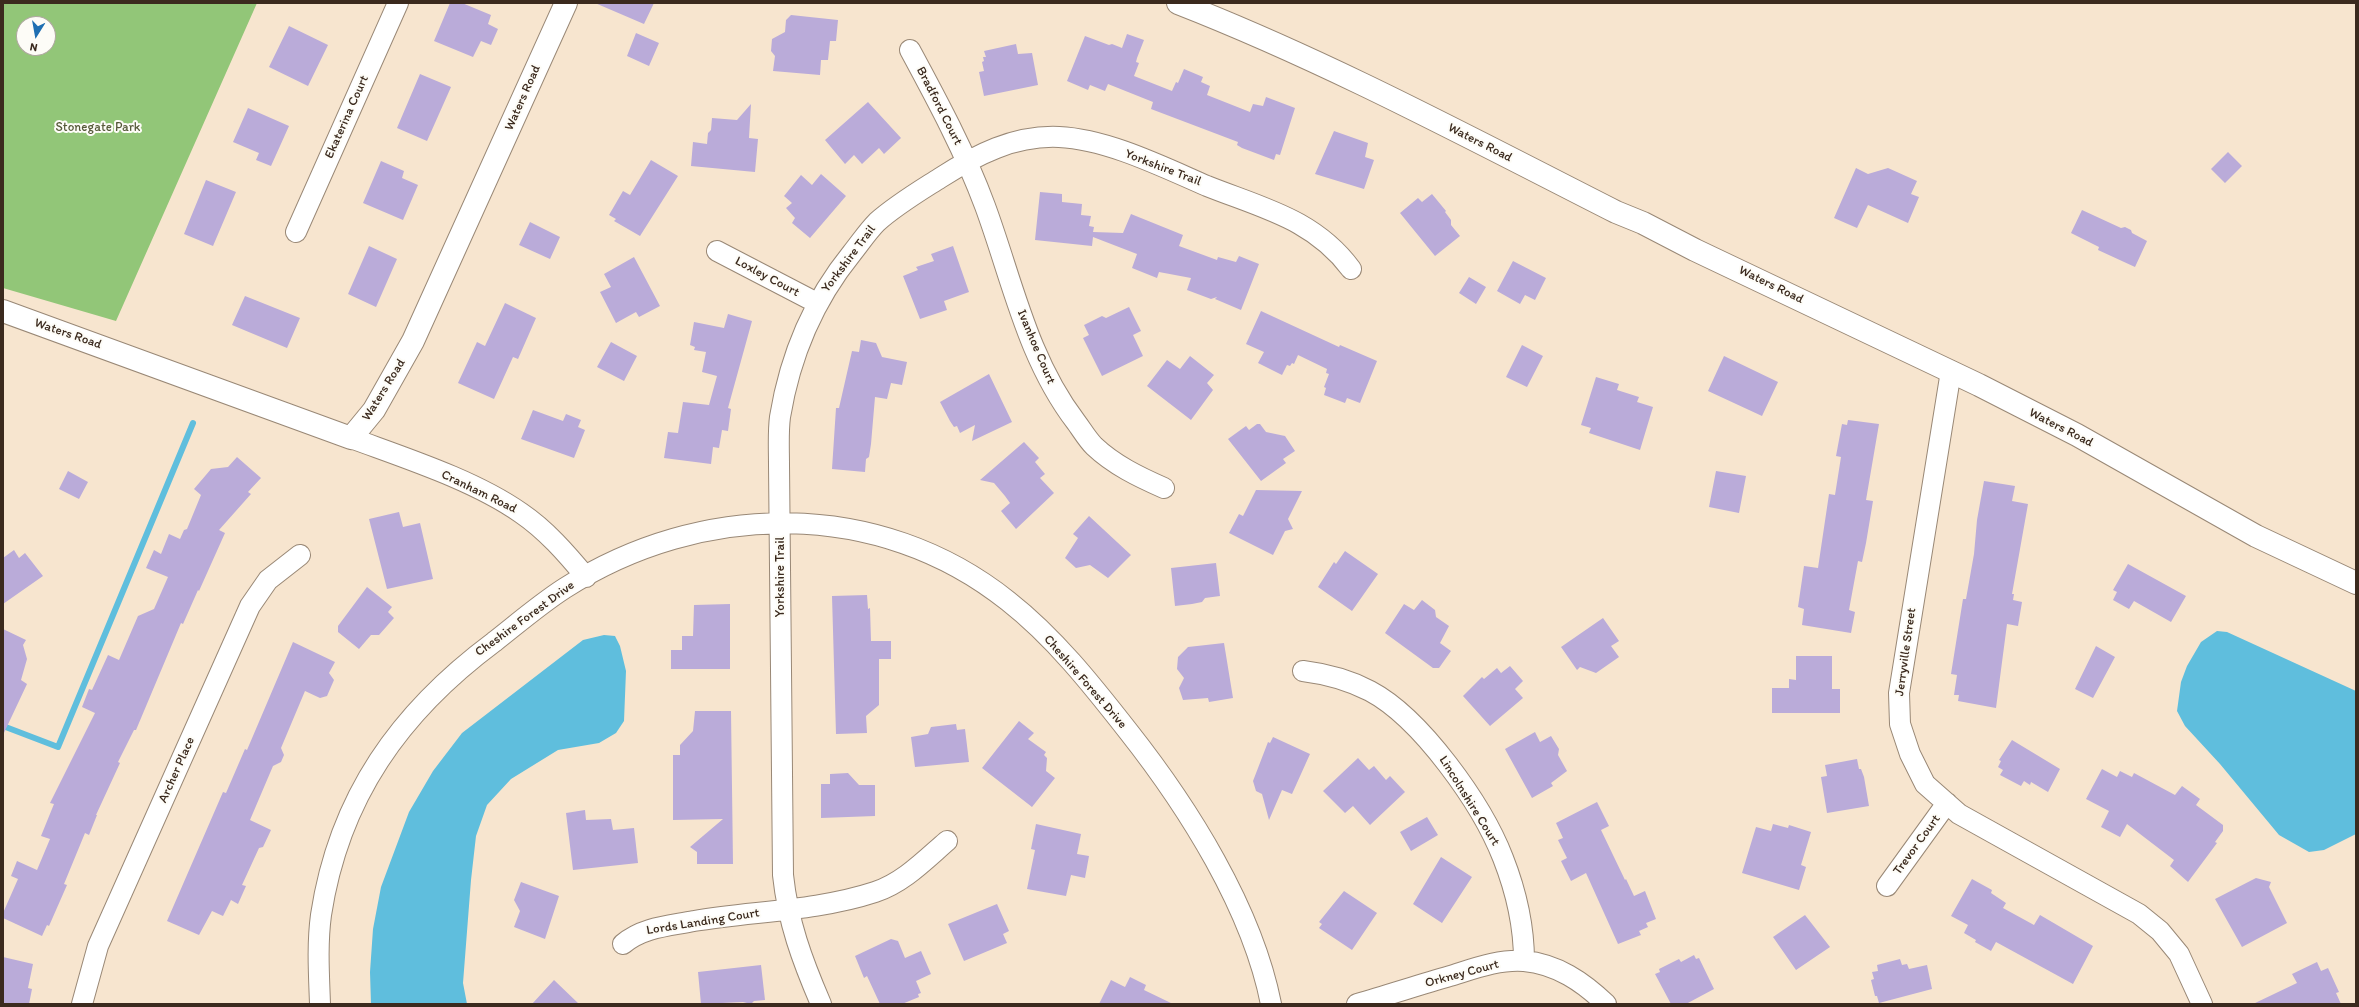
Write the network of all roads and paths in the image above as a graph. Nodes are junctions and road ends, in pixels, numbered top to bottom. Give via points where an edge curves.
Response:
1 (398, 3) edge
2 (566, 3) edge
3 (1178, 3) edge
4 (910, 50) dead end
5 (967, 162) junction
6 (296, 232) dead end
7 (717, 251) dead end
8 (1351, 268) dead end
9 (817, 303) junction
10 (3, 311) edge
11 (1951, 371) junction
12 (351, 438) junction
13 (1164, 488) dead end
14 (781, 522) junction
15 (300, 554) dead end
16 (586, 577) junction
17 (2356, 583) edge
18 (1303, 671) dead end
19 (1947, 803) junction
20 (946, 841) dead end
21 (1887, 886) dead end
22 (787, 908) junction
23 (623, 944) dead end
24 (1524, 962) junction
25 (82, 1004) edge
26 (320, 1004) edge
27 (820, 1004) edge
28 (1271, 1004) edge
29 (1357, 1004) edge
30 (1606, 1004) edge
31 (2202, 1004) edge

1 - 6 street, Ekaterina Court
2 - 12 street, Waters Road via 413,342 374,410
3 - 11 street, Waters Road via 1283,47 1616,212
4 - 5 street, Bradford Court
5 - 8 street, Yorkshire Trail via 1004,144 1032,138 1060,137 1088,142 1168,170 1293,220 1320,235 1337,250
5 - 9 street, Yorkshire Trail via 899,204 875,224 831,278
5 - 13 street, Ivanhoe Court via 987,211 1024,324 1046,377 1060,401 1094,446 1115,463
7 - 9 street, Loxley Court
9 - 14 street, Yorkshire Trail via 802,334 789,373 780,418
10 - 12 street, Waters Road
11 - 17 street, Waters Road via 2077,435 2256,536
11 - 19 street, Jerryville Street via 1899,693 1900,724 1910,754 1925,784
12 - 16 street, Cranham Road via 493,496 545,532
14 - 16 street, Cheshire Forest Drive via 672,538 639,550
14 - 22 street, Yorkshire Trail via 782,839
14 - 28 street, Cheshire Forest Drive via 808,522 850,528 912,546 949,563 1010,602 1063,653 1161,773 1216,864 1242,914 1256,950
15 - 25 street, Archer Place via 268,580 250,606 98,946
16 - 26 street, Cheshire Forest Drive via 565,588 445,680 392,739 371,772 353,806 328,881 319,940
18 - 24 street, Lincolnshire Court via 1347,680 1371,692 1392,706 1449,764 1478,810 1503,858 1519,910 1524,936
19 - 21 street, Trevor Court
19 - 31 street, Jerryville Street via 1959,814 2139,914 2160,931 2179,954
20 - 22 street, Lords Landing Court via 901,879 876,892 822,905
22 - 23 street, Lords Landing Court via 647,930
22 - 27 street, Yorkshire Trail via 801,958
24 - 29 street, Orkney Court via 1500,962
24 - 30 street, Orkney Court via 1572,976

